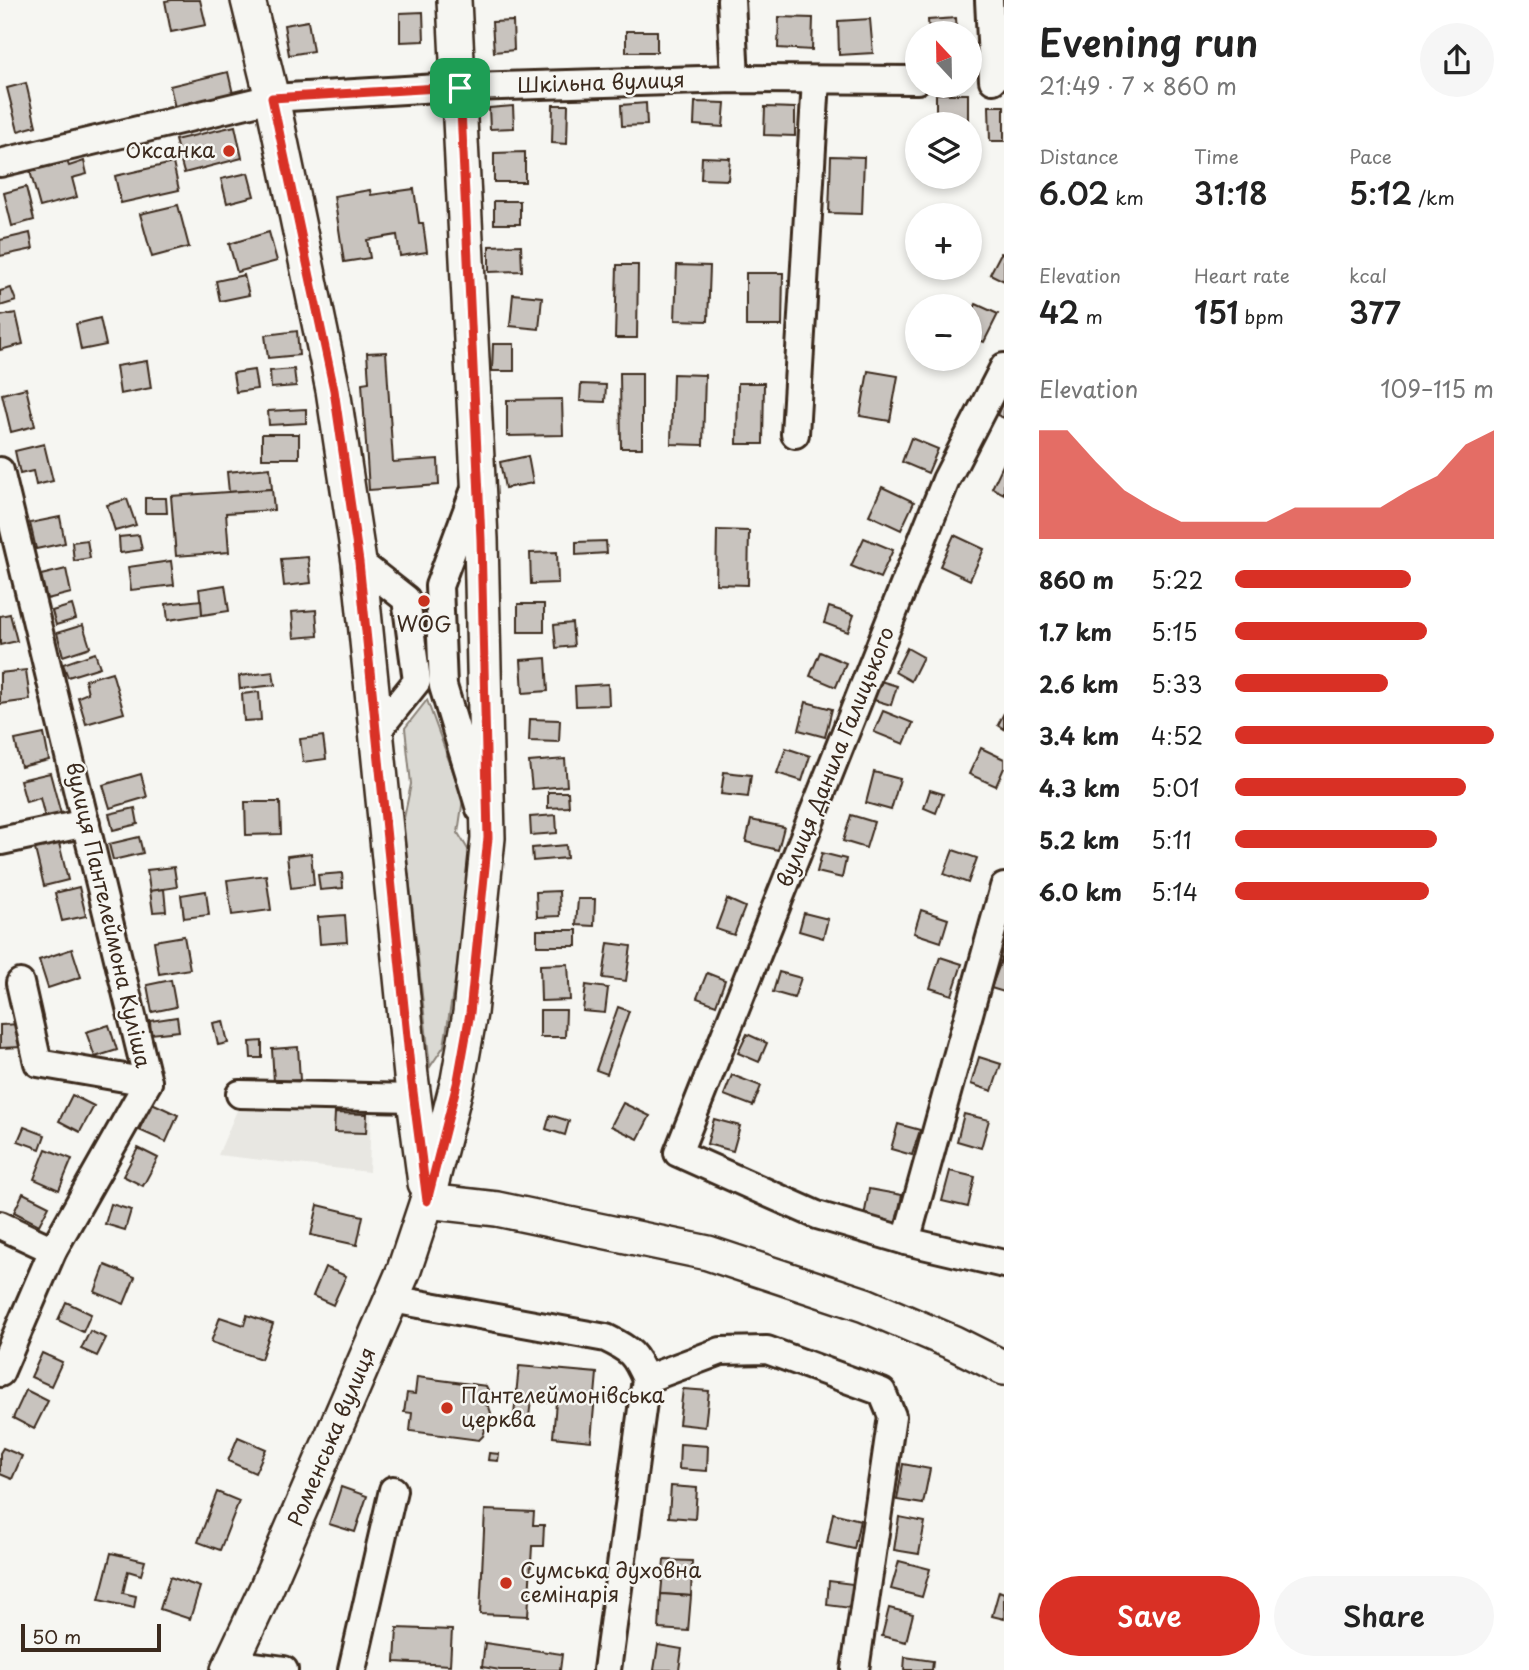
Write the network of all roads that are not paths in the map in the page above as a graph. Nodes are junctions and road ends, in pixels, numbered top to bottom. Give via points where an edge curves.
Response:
1 (248, 0) edge
2 (454, 0) edge
3 (731, 0) edge
4 (989, 0) edge
5 (735, 79) junction
6 (816, 80) junction
7 (905, 80) edge
8 (989, 80) edge
9 (460, 88) junction
10 (272, 98) junction
11 (0, 163) edge
12 (1004, 367) edge
13 (795, 434) dead end
14 (0, 471) edge
15 (478, 481) junction
16 (359, 562) junction
17 (376, 732) junction
18 (86, 823) junction
19 (488, 838) junction
20 (1, 841) edge
21 (1004, 887) edge
22 (20, 983) dead end
23 (458, 1080) junction
24 (148, 1082) junction
25 (413, 1087) junction
26 (240, 1094) dead end
27 (427, 1201) junction
28 (0, 1225) edge
29 (906, 1241) junction
30 (53, 1250) junction
31 (1004, 1264) edge
32 (392, 1299) junction
33 (1004, 1368) edge
34 (0, 1373) edge
35 (646, 1379) junction
36 (393, 1490) dead end
37 (230, 1667) edge
38 (284, 1670) edge
39 (352, 1670) edge
40 (607, 1670) edge
41 (855, 1670) edge

1 - 10 main road
2 - 9 main road, Роменська вулиця
3 - 5 street
4 - 8 street
5 - 6 street, Шкільна вулиця
5 - 9 street, Шкільна вулиця
6 - 7 street, Шкільна вулиця
6 - 13 street
9 - 10 street, Шкільна вулиця
9 - 15 main road, Роменська вулиця
10 - 11 street, Шкільна вулиця
10 - 16 main road via 334,390
12 - 29 street, вулиця Данила Галицького via 946,480 678,1153 817,1215
14 - 18 street, вулиця Пантелеймона Куліша
15 - 19 main road, Роменська вулиця
15 - 19 street via 439,586 443,686
16 - 17 main road
16 - 17 street via 406,599 417,681
17 - 25 main road
18 - 20 street
18 - 24 street, вулиця Пантелеймона Куліша
19 - 23 main road, Роменська вулиця via 470,1013
21 - 29 street
22 - 24 street via 38,1063
23 - 25 main road via 440,1095 424,1094
23 - 27 main road, Роменська вулиця
24 - 30 street, вулиця Пантелеймона Куліша
25 - 26 street
25 - 27 main road
27 - 32 main road, Роменська вулиця
27 - 33 main road via 498,1209 708,1253 865,1305
28 - 30 street
29 - 31 street
30 - 34 street, вулиця Пантелеймона Куліша
32 - 35 street via 606,1338 637,1358
32 - 37 main road, Роменська вулиця
35 - 40 street
35 - 41 street via 721,1351 767,1350 883,1392 892,1416
36 - 39 street
37 - 38 street

